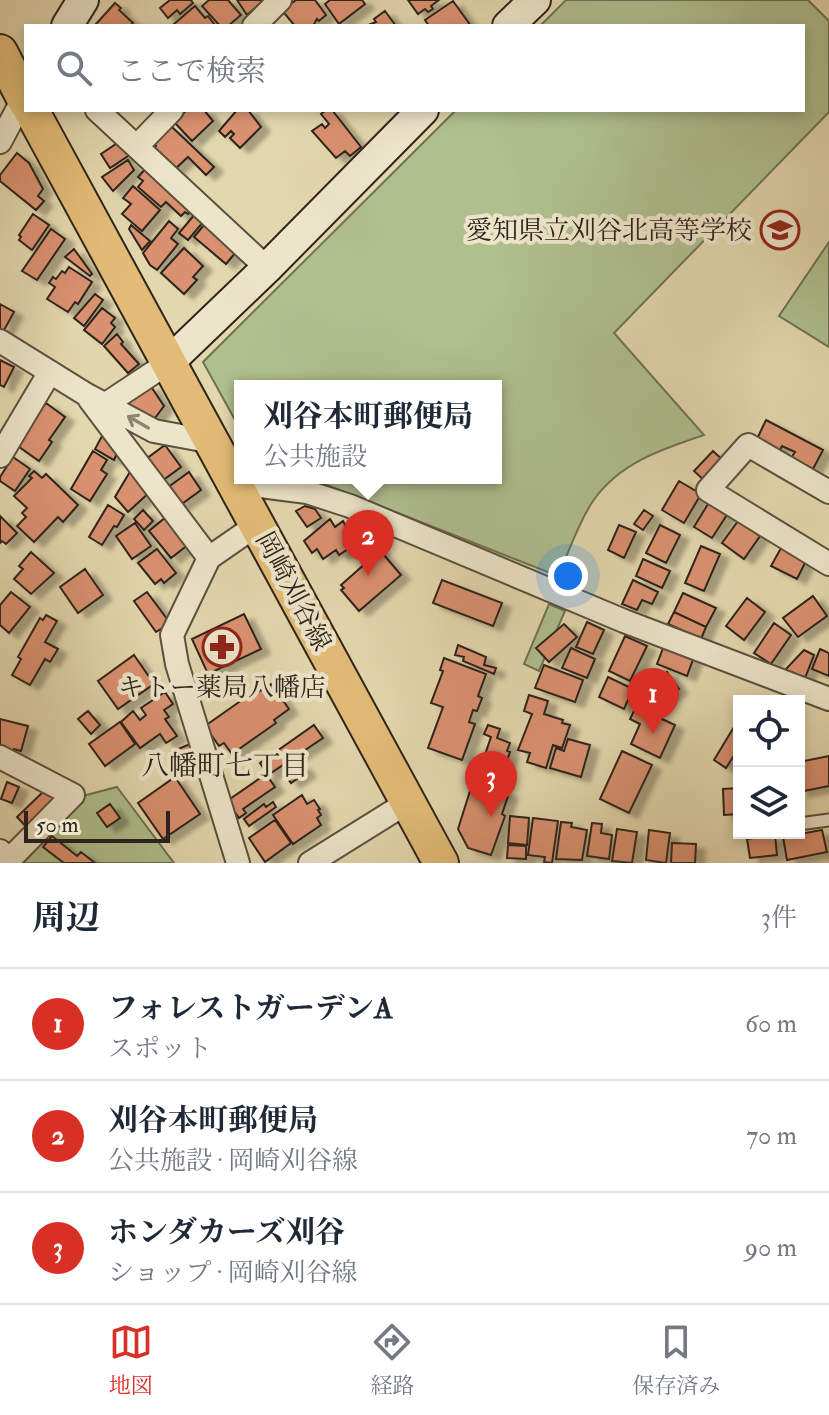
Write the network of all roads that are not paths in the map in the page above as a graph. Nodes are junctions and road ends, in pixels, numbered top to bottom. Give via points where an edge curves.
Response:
1 (83, 0) edge
2 (280, 0) edge
3 (535, 0) edge
4 (68, 24) edge
5 (256, 24) edge
6 (510, 24) edge
7 (0, 52) edge
8 (24, 96) edge
9 (24, 106) edge
10 (33, 112) edge
11 (99, 112) edge
12 (170, 112) edge
13 (421, 112) edge
14 (0, 142) edge
15 (138, 145) junction
16 (267, 268) junction
17 (0, 341) edge
18 (168, 363) junction
19 (50, 372) junction
20 (97, 400) junction
21 (213, 442) junction
22 (0, 456) edge
23 (234, 479) edge
24 (237, 484) edge
25 (244, 484) edge
26 (829, 492) edge
27 (258, 524) junction
28 (209, 558) junction
29 (829, 564) edge
30 (829, 699) edge
31 (0, 757) edge
32 (408, 802) junction
33 (829, 820) edge
34 (805, 823) edge
35 (0, 851) edge
36 (238, 863) edge
37 (310, 863) edge
38 (441, 863) edge

1 - 4 street
2 - 5 street
3 - 6 street
7 - 8 main road, 岡崎刈谷線
9 - 14 street
10 - 18 main road, 岡崎刈谷線
11 - 15 street
12 - 15 street
13 - 16 street
15 - 16 street
16 - 18 street
17 - 19 street
18 - 20 street
18 - 21 main road, 岡崎刈谷線
19 - 20 street
19 - 22 street
21 -> 20 street via 154,431
20 - 28 street
21 - 23 main road, 岡崎刈谷線
24 - 27 main road, 岡崎刈谷線
25 - 30 street via 307,492 350,506 624,621
26 - 29 street via 748,445 708,490
27 - 28 street
27 - 32 main road, 岡崎刈谷線
28 - 36 street via 172,635
31 - 35 street via 73,795 9,860
32 - 37 street
32 - 38 main road, 岡崎刈谷線
33 - 34 lane

